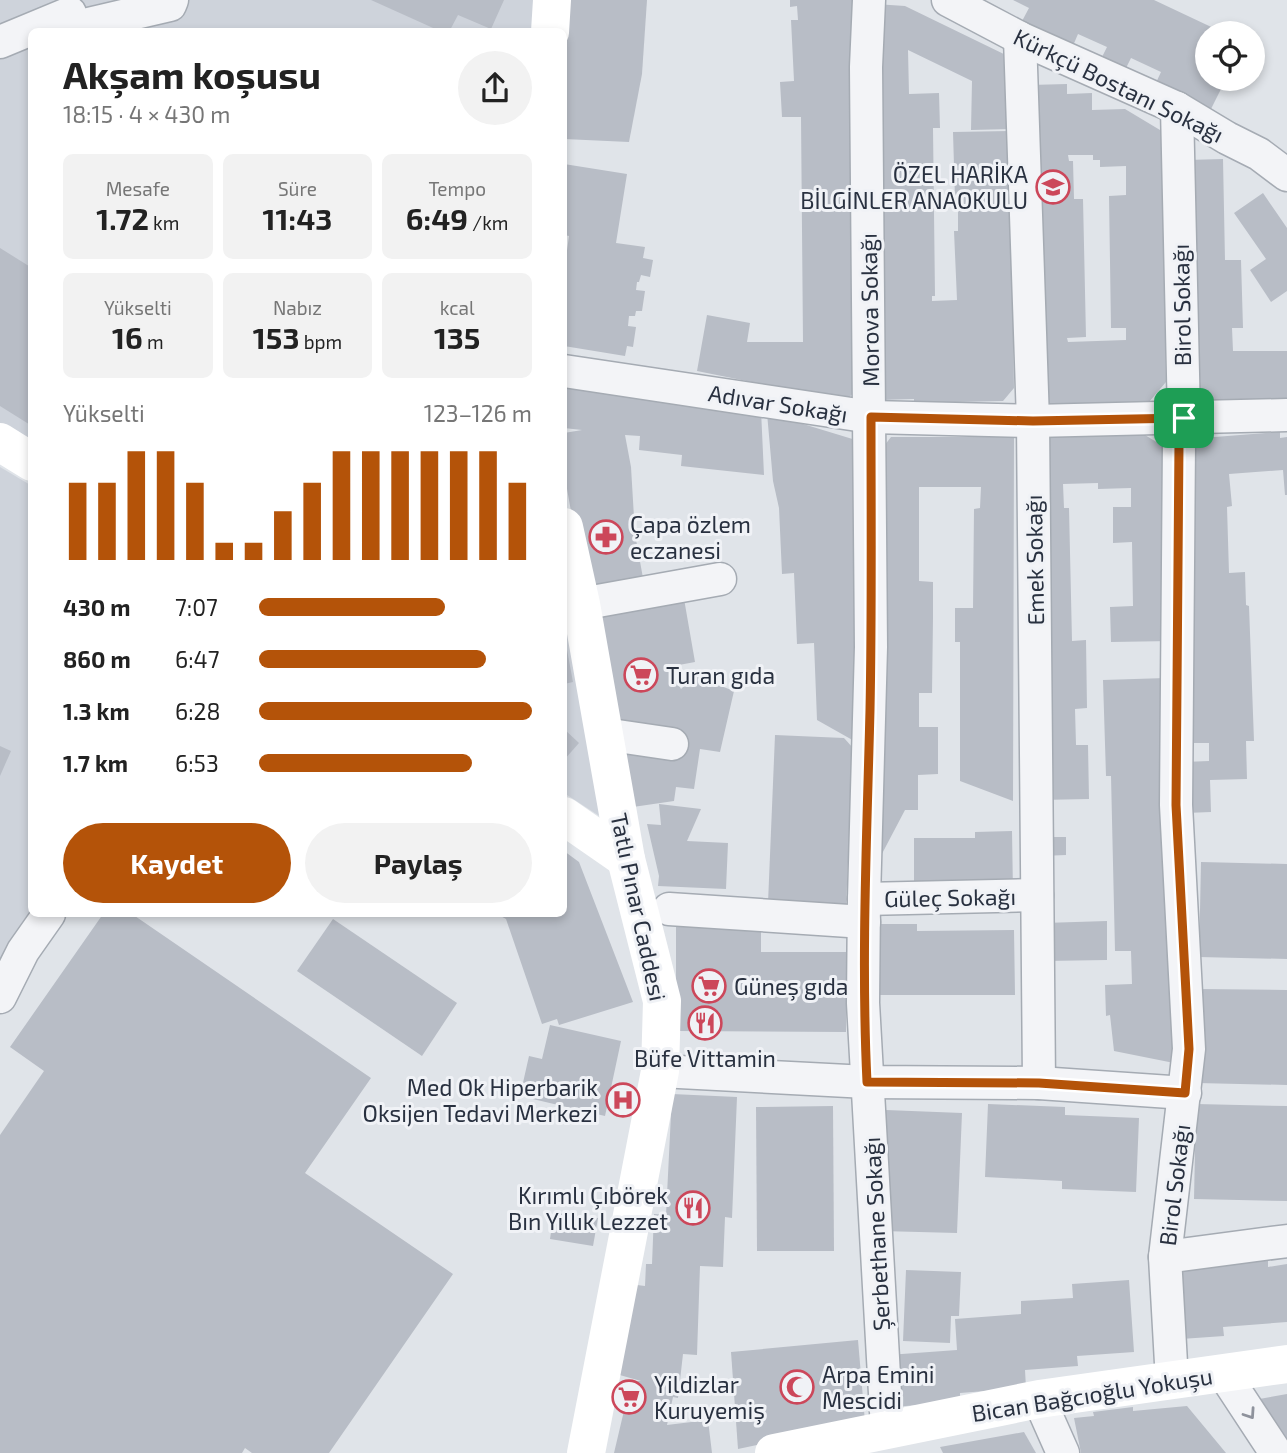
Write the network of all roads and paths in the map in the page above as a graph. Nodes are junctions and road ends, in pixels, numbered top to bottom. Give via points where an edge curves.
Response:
1 (101, 0) edge
2 (552, 0) edge
3 (869, 0) edge
4 (948, 0) edge
5 (172, 12) edge
6 (35, 28) edge
7 (78, 28) edge
8 (550, 28) edge
9 (28, 31) edge
10 (28, 38) edge
11 (1020, 38) junction
12 (0, 43) edge
13 (1177, 108) junction
14 (1287, 175) edge
15 (567, 371) edge
16 (1287, 415) edge
17 (871, 417) junction
18 (1184, 418) junction
19 (1033, 421) junction
20 (0, 442) edge
21 (28, 460) edge
22 (567, 541) edge
23 (720, 579) dead end
24 (581, 604) junction
25 (604, 733) junction
26 (672, 744) dead end
27 (567, 818) edge
28 (626, 859) junction
29 (1037, 895) junction
30 (669, 909) dead end
31 (864, 910) junction
32 (47, 917) edge
33 (0, 997) edge
34 (660, 1071) junction
35 (867, 1082) junction
36 (1039, 1083) junction
37 (1185, 1093) junction
38 (1287, 1241) edge
39 (1165, 1257) junction
40 (1287, 1364) edge
41 (1224, 1374) junction
42 (1172, 1381) junction
43 (1039, 1399) junction
44 (887, 1429) junction
45 (586, 1453) edge
46 (774, 1453) edge
47 (1063, 1453) edge
48 (1276, 1453) edge

1 - 6 street
2 - 8 street
3 - 17 street, Morova Sokağı
4 - 11 street, Kürkçü Bostanı Sokağı
5 - 7 street
9 - 12 street
10 - 12 street
11 - 13 street, Kürkçü Bostanı Sokağı
11 - 19 street, Emek Sokağı
13 - 14 street, Kürkçü Bostanı Sokağı
13 - 18 street, Birol Sokağı
15 - 17 street, Adıvar Sokağı
16 - 18 street, Adıvar Sokağı
17 - 19 street, Adıvar Sokağı
17 - 31 street, Morova Sokağı
18 - 19 street, Adıvar Sokağı
18 - 37 street, Birol Sokağı via 1179,443 1176,805 1189,1049
19 - 29 street, Emek Sokağı
20 - 21 street
22 - 24 street, Tatlı Pınar Caddesi
23 - 24 street
24 - 25 street, Tatlı Pınar Caddesi
25 - 26 street
25 - 28 street, Tatlı Pınar Caddesi
27 - 28 street
28 - 34 street, Tatlı Pınar Caddesi via 662,1001
29 - 31 street, Güleç Sokağı
29 - 36 street, Emek Sokağı
30 - 31 street, Güleç Sokağı
31 - 35 street, Morova Sokağı
32 - 33 street
34 - 35 street
34 - 45 street, Tatlı Pınar Caddesi
35 - 36 street
35 - 44 street, Şerbethane Sokağı
36 - 37 street
37 - 39 street, Birol Sokağı
38 - 39 street
39 - 42 street, Birol Sokağı
40 - 41 street, Bican Bağcıoğlu Yokuşu
41 - 42 street, Bican Bağcıoğlu Yokuşu
41 -> 48 street
42 - 43 street, Bican Bağcıoğlu Yokuşu
43 - 44 street, Bican Bağcıoğlu Yokuşu
43 - 47 street
44 - 46 street, Bican Bağcıoğlu Yokuşu

